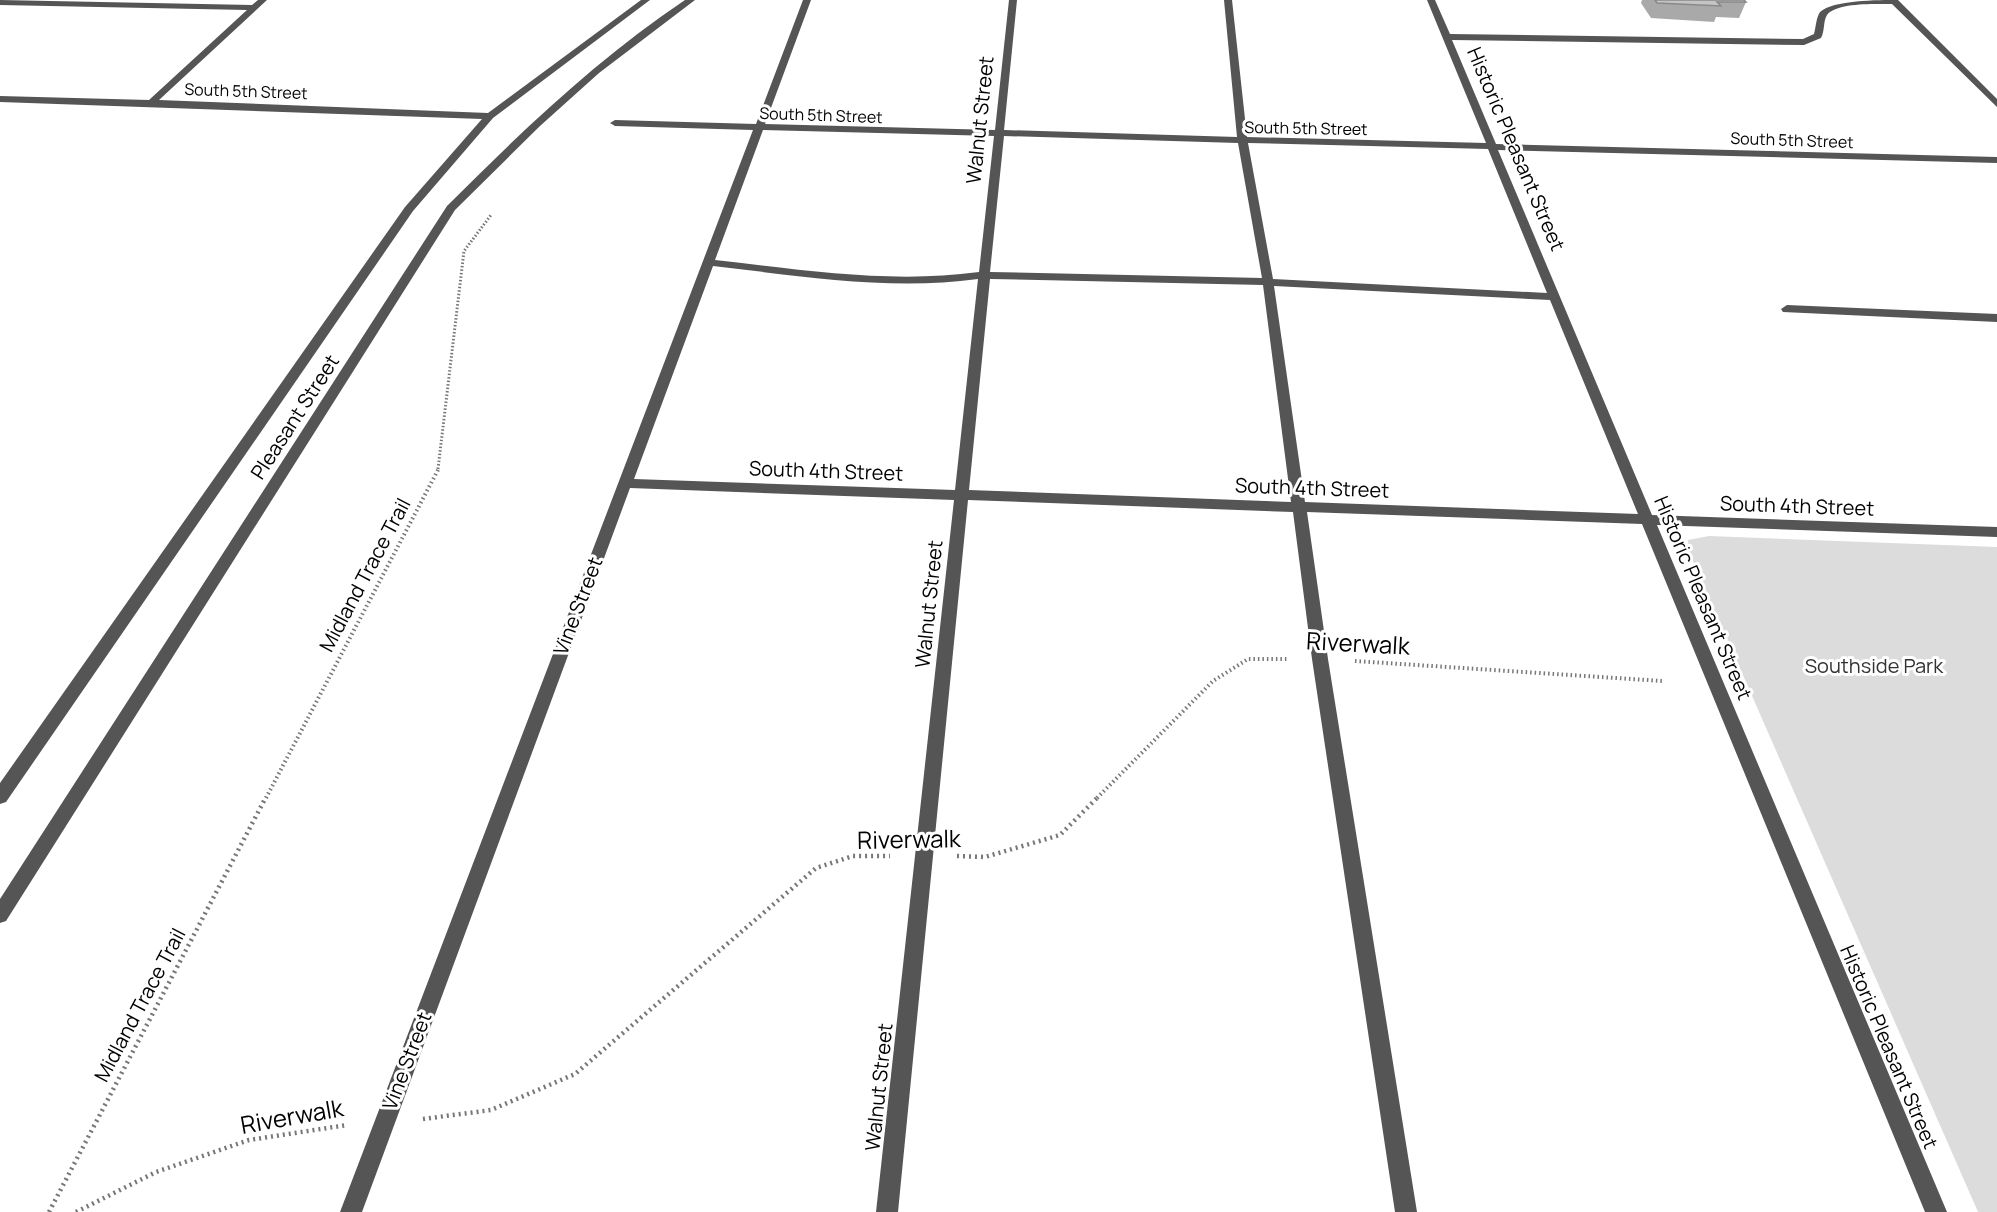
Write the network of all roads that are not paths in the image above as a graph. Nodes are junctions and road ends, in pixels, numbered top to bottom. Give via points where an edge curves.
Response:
1 (262, 0) edge
2 (646, 0) edge
3 (691, 0) edge
4 (807, 0) edge
5 (1013, 0) edge
6 (1228, 0) edge
7 (1431, 0) edge
8 (1894, 0) edge
9 (0, 2) edge
10 (254, 8) junction
11 (1446, 37) junction
12 (0, 99) edge
13 (151, 103) junction
14 (1997, 104) edge
15 (490, 116) junction
16 (615, 123) dead end
17 (758, 128) junction
18 (999, 135) junction
19 (1243, 142) junction
20 (1492, 147) junction
21 (1997, 160) edge
22 (707, 262) junction
23 (985, 275) junction
24 (1268, 282) junction
25 (1554, 297) junction
26 (1786, 309) dead end
27 (1997, 318) edge
28 (625, 483) junction
29 (962, 495) junction
30 (1300, 507) junction
31 (1647, 520) junction
32 (1997, 532) edge
33 (0, 797) edge
34 (0, 915) edge
35 (351, 1212) edge
36 (887, 1212) edge
37 (1406, 1212) edge
38 (1936, 1212) edge

1 - 10 street
2 - 15 street, Pleasant Street
3 - 34 street, Pleasant Street via 661,19 541,117 451,208
4 - 17 street, Vine Street
5 - 18 street, Walnut Street
6 - 19 street
7 - 11 street, Historic Pleasant Street
8 - 11 street via 1830,8 1823,15 1818,36 1804,42
8 - 14 street
9 - 10 street
10 - 13 street
11 - 20 street, Historic Pleasant Street
12 - 13 street, South 5th Street
13 - 15 street, South 5th Street
15 - 33 street, Pleasant Street via 409,209
16 - 17 street, South 5th Street
17 - 18 street, South 5th Street
17 - 22 street, Vine Street
18 - 19 street, South 5th Street
18 - 23 street, Walnut Street
19 - 20 street, South 5th Street
19 - 24 street
20 - 21 street, South 5th Street
20 - 25 street, Historic Pleasant Street
22 - 23 street via 870,279 952,281
22 - 28 street, Vine Street
23 - 24 street
23 - 29 street, Walnut Street
24 - 25 street
24 - 30 street
25 - 31 street, Historic Pleasant Street
26 - 27 street
28 - 29 street, South 4th Street
28 - 35 street, Vine Street
29 - 30 street, South 4th Street
29 - 36 street, Walnut Street
30 - 31 street, South 4th Street
30 - 37 street
31 - 32 street, South 4th Street
31 - 38 street, Historic Pleasant Street

